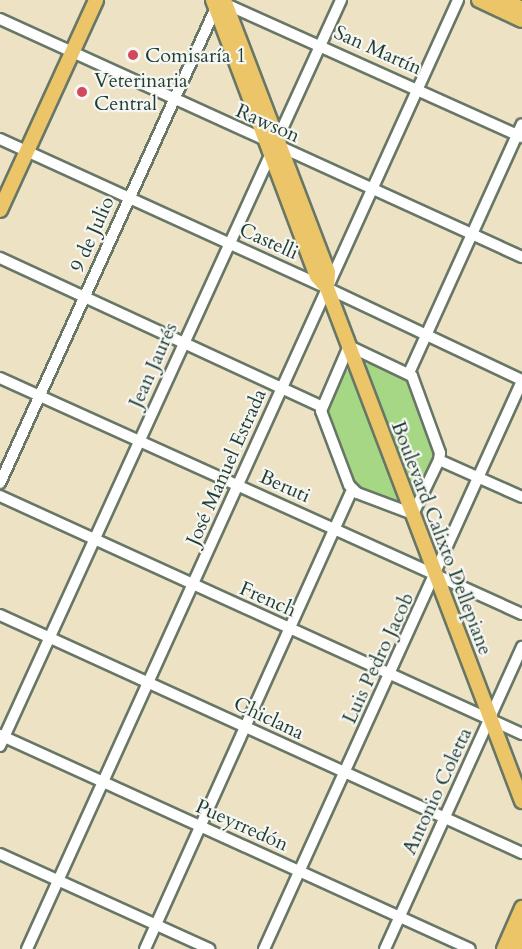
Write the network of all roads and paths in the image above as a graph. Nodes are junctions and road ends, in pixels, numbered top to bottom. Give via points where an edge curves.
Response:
1 (96, 0) edge
2 (341, 0) edge
3 (458, 0) edge
4 (479, 0) edge
5 (502, 0) edge
6 (219, 2) edge
7 (522, 9) edge
8 (0, 19) edge
9 (522, 20) edge
10 (321, 45) junction
11 (72, 52) junction
12 (416, 89) junction
13 (175, 99) junction
14 (520, 132) edge
15 (0, 139) edge
16 (273, 145) junction
17 (27, 151) junction
18 (371, 188) junction
19 (130, 198) junction
20 (0, 210) edge
21 (472, 234) junction
22 (229, 243) junction
23 (522, 257) edge
24 (0, 258) edge
25 (327, 288) junction
26 (85, 297) junction
27 (426, 336) junction
28 (183, 343) junction
29 (349, 346) junction
30 (409, 373) junction
31 (0, 378) edge
32 (522, 381) edge
33 (282, 388) junction
34 (40, 396) junction
35 (321, 406) junction
36 (139, 440) junction
37 (439, 460) junction
38 (478, 477) junction
39 (0, 483) edge
40 (237, 485) junction
41 (352, 490) junction
42 (0, 496) edge
43 (522, 497) edge
44 (413, 514) junction
45 (336, 529) junction
46 (94, 539) junction
47 (436, 574) junction
48 (192, 584) junction
49 (522, 614) edge
50 (0, 615) edge
51 (290, 628) junction
52 (49, 638) junction
53 (522, 647) edge
54 (390, 674) junction
55 (148, 682) junction
56 (490, 719) junction
57 (246, 727) junction
58 (522, 734) edge
59 (1, 739) edge
60 (345, 772) junction
61 (103, 782) junction
62 (522, 801) edge
63 (445, 818) junction
64 (201, 826) junction
65 (522, 853) edge
66 (0, 854) edge
67 (300, 871) junction
68 (58, 880) junction
69 (522, 908) edge
70 (399, 917) junction
71 (156, 925) junction
72 (522, 932) edge
73 (27, 949) edge
74 (145, 949) edge
75 (208, 949) edge
76 (264, 949) edge
77 (385, 949) edge
78 (470, 949) edge
79 (504, 949) edge
80 (514, 949) edge

1 - 11 main road
2 - 10 street, Jean Jaurés
3 - 12 street, José Manuel Estrada
4 - 9 main road
5 - 7 main road
6 - 10 street, San Martín
6 - 13 street, 9 de Julio
6 - 16 main road, Boulevard Calixto Dellepiane
8 - 11 street, Rawson
10 - 12 street, San Martín
10 - 16 street, Jean Jaurés
11 - 13 street, Rawson
11 - 17 main road
12 - 14 street, San Martín
12 - 18 street, José Manuel Estrada
13 - 16 street, Rawson
13 - 19 street, 9 de Julio
14 - 21 street
15 - 17 street, Castelli
16 - 18 street, Rawson
16 - 22 street, Jean Jaurés
16 - 25 main road, Boulevard Calixto Dellepiane via 328,272
17 - 19 street, Castelli
17 - 20 main road
18 - 21 street, Rawson
18 - 25 street, José Manuel Estrada
19 - 22 street, Castelli
19 - 26 street, 9 de Julio
21 - 23 street, Rawson
21 - 27 street
22 - 25 street, Castelli
22 - 28 street, Jean Jaurés
24 - 26 street
25 - 27 street, Castelli
25 - 29 main road, Boulevard Calixto Dellepiane
25 - 33 street, José Manuel Estrada
26 - 28 street
26 - 34 street, 9 de Julio
27 - 30 street
27 - 32 street, Castelli
28 - 33 street
28 - 36 street, Jean Jaurés
29 - 30 street
29 - 35 street
29 - 44 main road, Boulevard Calixto Dellepiane
30 - 37 street via 440,453
31 - 34 street, Beruti
32 - 38 street, Luis Pedro Jacob
33 - 35 street
33 - 40 street, José Manuel Estrada
34 - 36 street, Beruti
34 - 39 street, 9 de Julio
35 - 41 street
36 - 40 street, Beruti
36 - 46 street, Jean Jaurés
37 - 38 street
37 - 44 street
38 - 43 street
38 - 47 street, Luis Pedro Jacob
40 - 45 street, Beruti
40 - 48 street, José Manuel Estrada
41 - 44 street
41 - 45 street
42 - 46 street, French
44 - 47 main road, Boulevard Calixto Dellepiane
45 - 47 street, Beruti
45 - 51 street
46 - 48 street, French
46 - 52 street, Jean Jaurés
47 - 49 street, Beruti
47 - 54 street, Luis Pedro Jacob
47 - 56 main road, Boulevard Calixto Dellepiane
48 - 51 street, French
48 - 55 street, José Manuel Estrada
50 - 52 street, Chiclana
51 - 54 street, French
51 - 57 street
52 - 55 street, Chiclana
52 - 59 street, Jean Jaurés
53 - 56 street, Antonio Coletta
54 - 56 street, French
54 - 60 street, Luis Pedro Jacob
55 - 57 street, Chiclana
55 - 61 street, José Manuel Estrada
56 - 58 street, French
56 - 62 main road, Boulevard Calixto Dellepiane
56 - 63 street, Antonio Coletta
57 - 60 street, Chiclana
57 - 64 street
59 - 61 street, Pueyrredón
60 - 63 street, Chiclana
60 - 67 street, Luis Pedro Jacob
61 - 64 street, Pueyrredón
61 - 68 street, José Manuel Estrada
63 - 65 street, Chiclana
63 - 70 street, Antonio Coletta
64 - 67 street, Pueyrredón
64 - 71 street
66 - 68 street
67 - 70 street, Pueyrredón
67 - 76 street, Luis Pedro Jacob
68 - 71 street
68 - 73 street, José Manuel Estrada
69 - 79 main road
70 - 77 street, Antonio Coletta
70 - 78 street, Pueyrredón
71 - 74 street
71 - 75 street
72 - 80 main road

